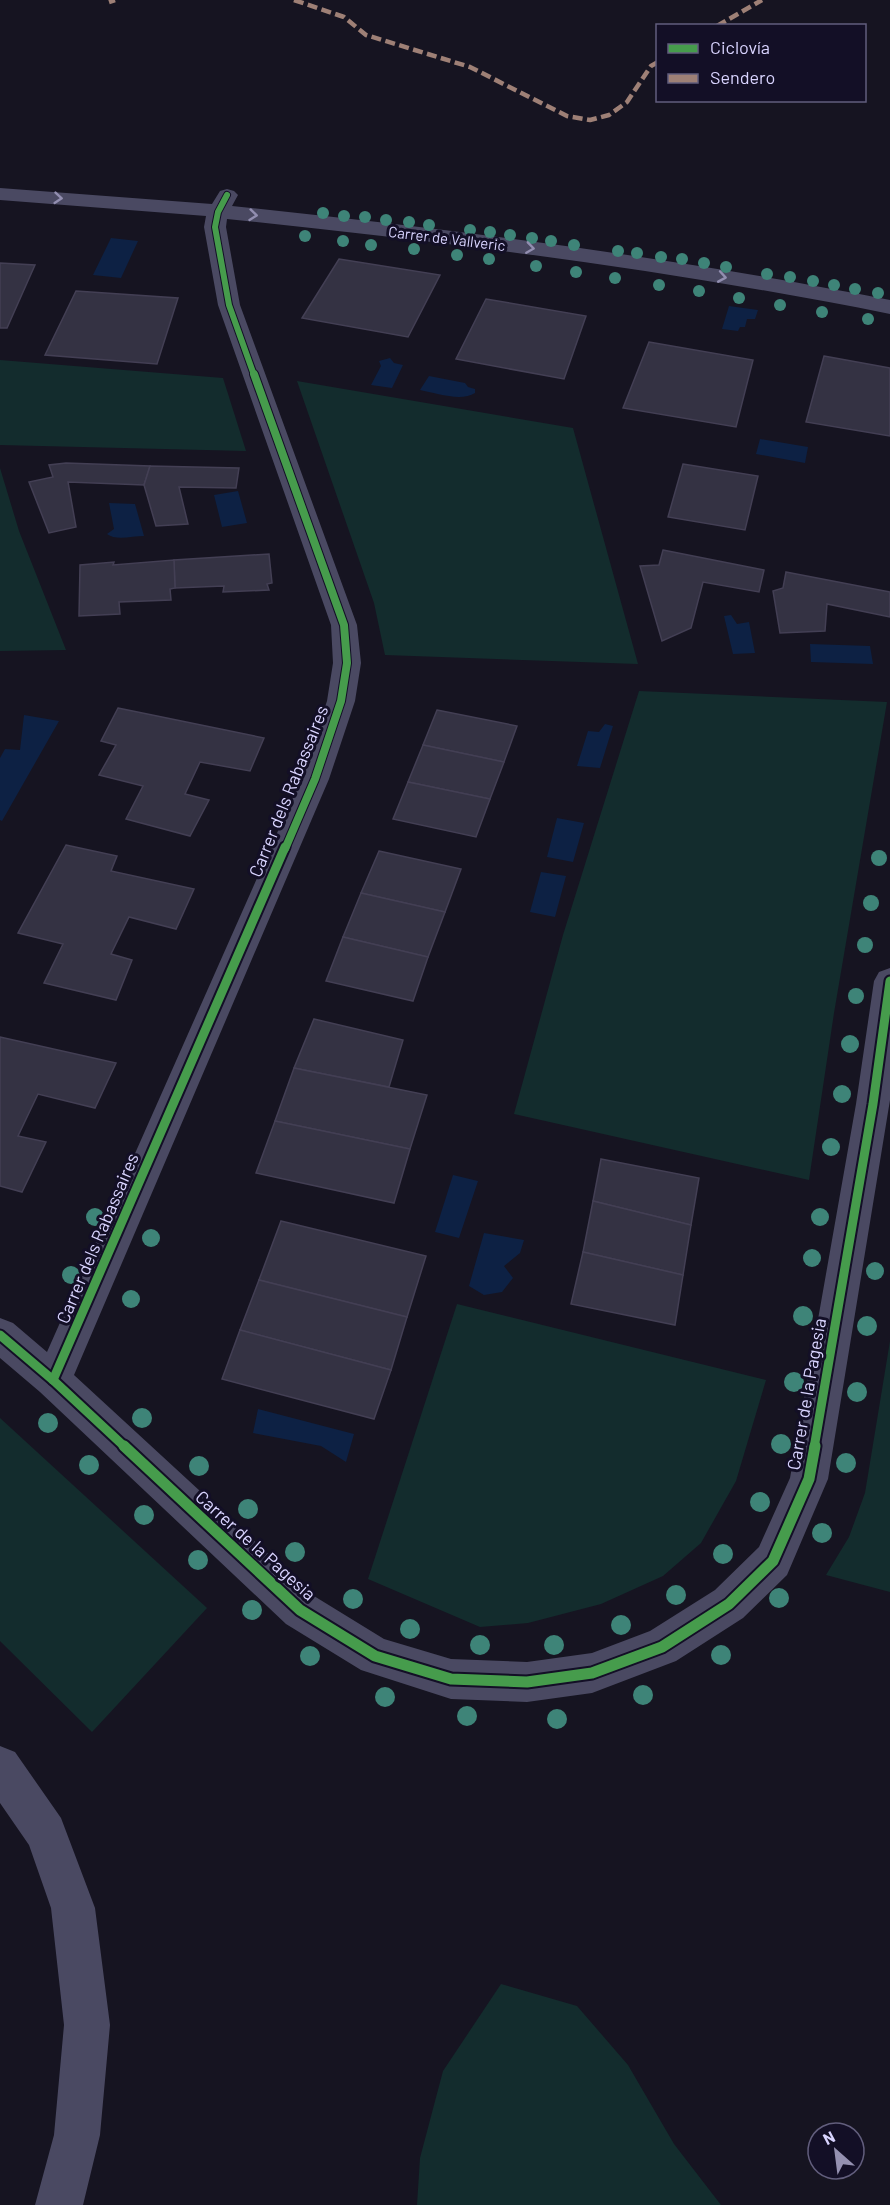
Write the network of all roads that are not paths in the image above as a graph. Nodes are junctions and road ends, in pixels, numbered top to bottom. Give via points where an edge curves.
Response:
1 (0, 177) edge
2 (0, 194) edge
3 (223, 203) junction
4 (890, 287) edge
5 (890, 307) edge
6 (890, 981) edge
7 (0, 1335) edge
8 (53, 1380) junction
9 (0, 1767) edge
10 (59, 2205) edge

1 - 3 street, Carrer de Vallveric
2 -> 3 street, Carrer de Vallveric
3 - 4 street, Carrer de Vallveric via 415,216 649,247
3 -> 5 street, Carrer de Vallveric via 379,229 648,264
3 - 8 street, Carrer dels Rabassaires via 215,227 229,305 344,625 347,663 341,701 315,779
6 - 8 street, Carrer de la Pagesia via 809,1479 773,1561 729,1604 662,1647 592,1673 527,1682 451,1678 375,1656 300,1610
7 - 8 street, Carrer de la Pagesia
9 - 10 street via 46,1833 73,1908 87,2025 76,2135

